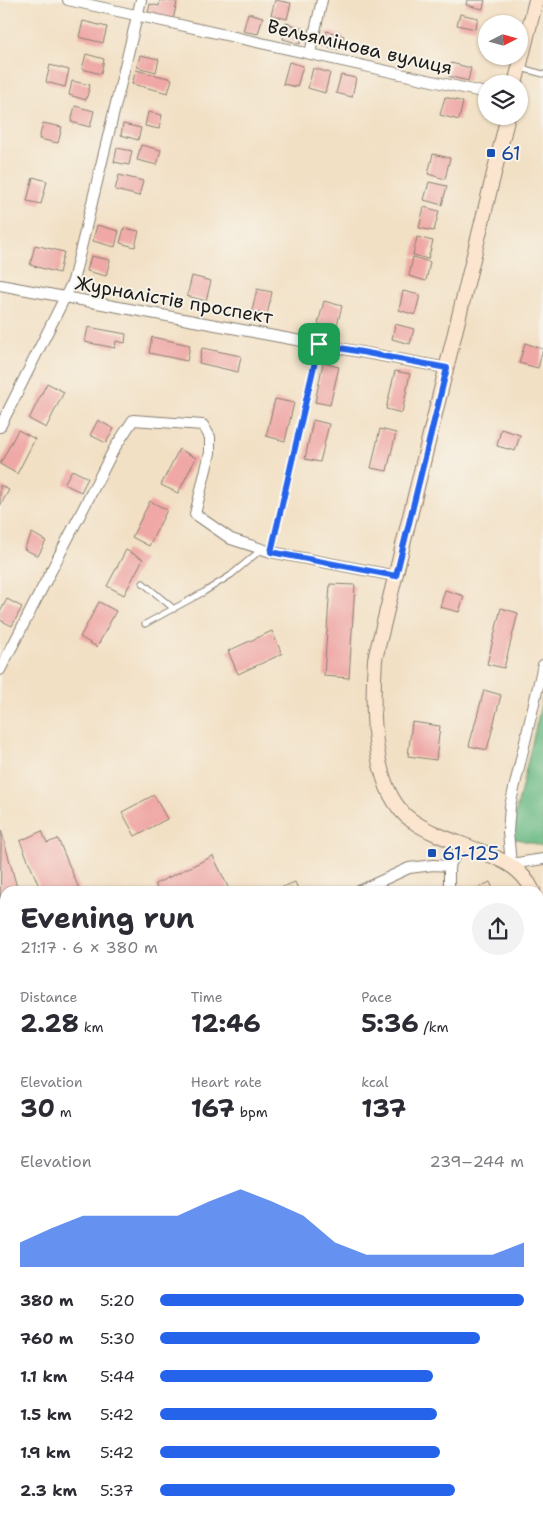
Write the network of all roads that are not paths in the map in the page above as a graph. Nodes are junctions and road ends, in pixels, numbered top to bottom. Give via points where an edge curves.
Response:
1 (68, 0) edge
2 (141, 0) edge
3 (322, 0) edge
4 (536, 0) edge
5 (138, 14) junction
6 (310, 53) junction
7 (518, 68) junction
8 (543, 74) edge
9 (517, 75) edge
10 (478, 91) edge
11 (506, 125) edge
12 (0, 285) edge
13 (64, 298) junction
14 (319, 344) junction
15 (447, 368) junction
16 (0, 427) edge
17 (266, 550) junction
18 (396, 576) junction
19 (143, 583) dead end
20 (174, 608) junction
21 (146, 624) dead end
22 (543, 665) edge
23 (0, 670) edge
24 (462, 845) junction
25 (543, 859) edge
26 (511, 864) junction
27 (449, 866) junction
28 (371, 886) edge
29 (449, 886) edge
30 (531, 886) edge

1 - 5 street, Вельямінова вулиця
2 - 5 street
3 - 6 street
4 - 7 main road
5 - 6 street, Вельямінова вулиця
5 - 13 street via 73,281
6 - 10 street, Вельямінова вулиця
7 - 8 lane
7 - 9 main road
11 - 15 main road
12 - 13 street
13 - 14 street, Журналістів проспект
13 - 16 street, Журналістів проспект
14 - 15 street, Журналістів проспект
14 - 17 lane
15 - 18 main road
17 - 18 street
17 - 20 lane
17 - 23 street via 231,539 195,514 210,453 210,438 203,425 133,420 114,449
18 - 24 main road via 375,659 372,692 380,765 394,800 410,819 433,834
19 - 20 lane
20 - 21 lane
22 - 26 street via 510,806
24 - 26 main road
24 - 27 street
25 - 26 street
26 - 30 main road
27 - 28 street via 409,868
27 - 29 street

